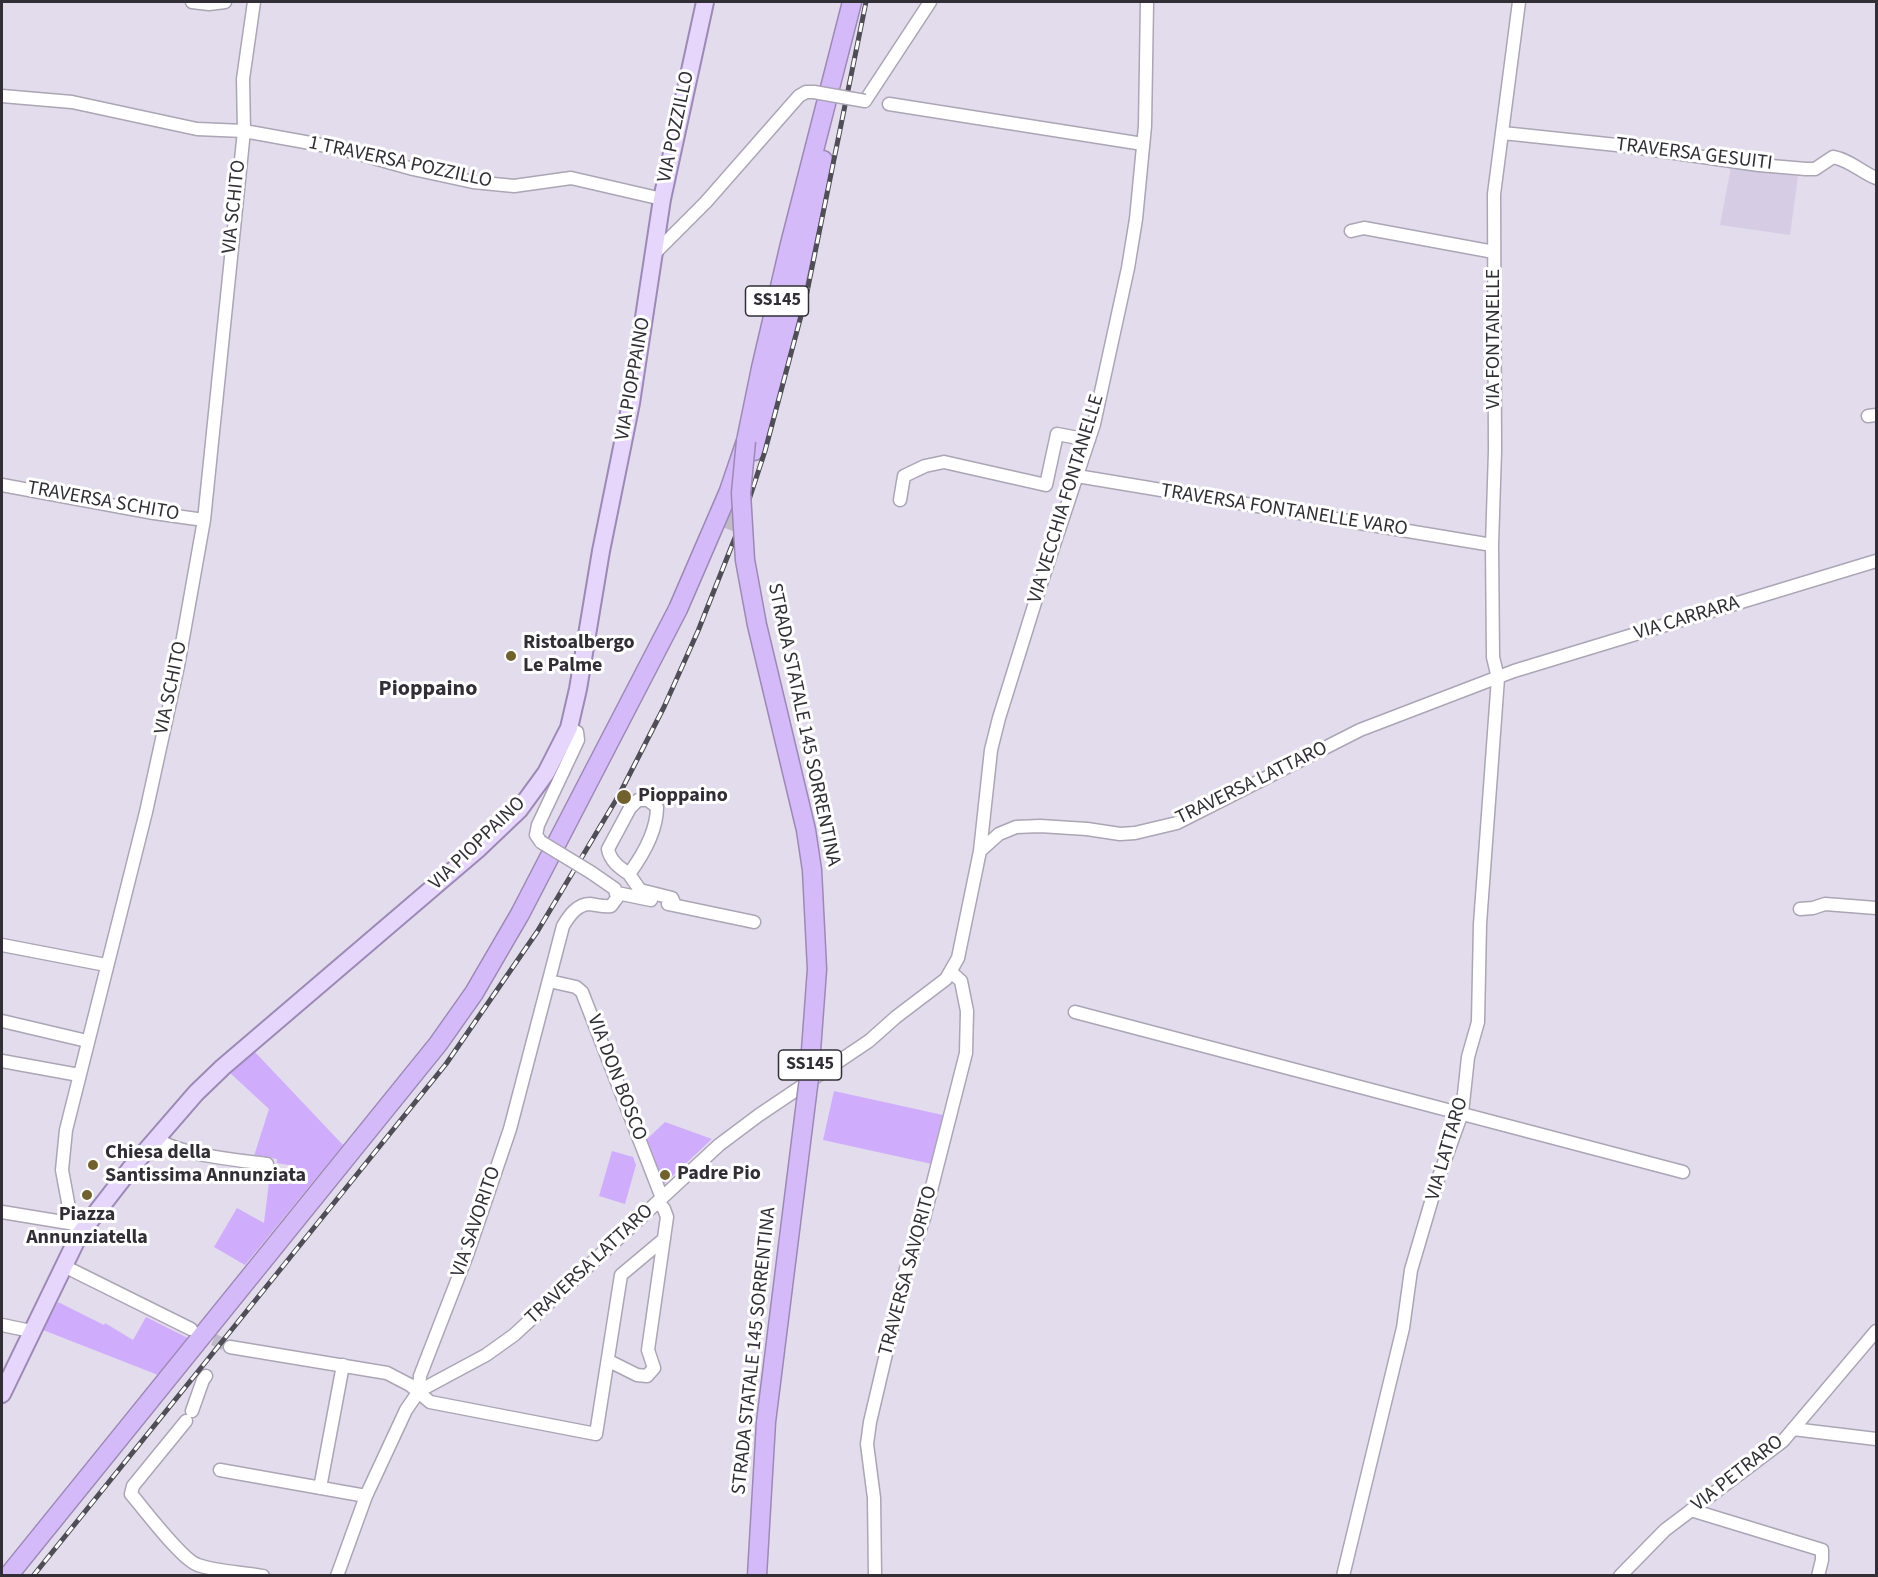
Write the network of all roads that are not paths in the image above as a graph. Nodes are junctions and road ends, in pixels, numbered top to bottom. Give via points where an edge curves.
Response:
1 (192, 2) edge
2 (225, 2) edge
3 (250, 2) edge
4 (705, 2) edge
5 (852, 2) edge
6 (930, 2) edge
7 (1147, 2) edge
8 (1519, 2) edge
9 (837, 63) junction
10 (2, 96) edge
11 (889, 104) dead end
12 (244, 131) junction
13 (1503, 133) junction
14 (1143, 144) junction
15 (1876, 178) edge
16 (662, 199) junction
17 (1351, 231) dead end
18 (1494, 252) junction
19 (655, 253) junction
20 (1089, 440) junction
21 (750, 446) junction
22 (1077, 476) junction
23 (2, 484) edge
24 (900, 501) dead end
25 (204, 520) junction
26 (725, 528) tunnel mouth
27 (1492, 544) junction
28 (1876, 561) edge
29 (1497, 678) junction
30 (569, 728) junction
31 (597, 765) junction
32 (980, 851) junction
33 (629, 874) junction
34 (618, 893) junction
35 (675, 905) junction
36 (1876, 908) edge
37 (1800, 909) dead end
38 (754, 922) dead end
39 (2, 945) edge
40 (106, 965) junction
41 (951, 972) junction
42 (549, 981) junction
43 (1075, 1012) dead end
44 (2, 1021) edge
45 (87, 1041) junction
46 (2, 1062) edge
47 (79, 1075) junction
48 (1462, 1113) junction
49 (157, 1139) junction
50 (267, 1164) dead end
51 (1683, 1172) dead end
52 (660, 1200) junction
53 (2, 1212) edge
54 (77, 1230) junction
55 (664, 1239) junction
56 (64, 1266) junction
57 (2, 1325) edge
58 (191, 1329) tunnel mouth
59 (31, 1331) junction
60 (1876, 1331) edge
61 (230, 1347) tunnel mouth
62 (609, 1361) junction
63 (343, 1365) junction
64 (207, 1376) dead end
65 (419, 1391) junction
66 (2, 1394) edge
67 (1793, 1429) junction
68 (1876, 1439) edge
69 (220, 1470) dead end
70 (321, 1488) junction
71 (366, 1496) junction
72 (1691, 1510) junction
73 (8, 1575) edge
74 (263, 1575) edge
75 (337, 1575) edge
76 (757, 1575) edge
77 (875, 1575) edge
78 (1343, 1575) edge
79 (1620, 1575) edge
80 (1818, 1575) edge

1 - 2 street
3 - 12 street, VIA SCHITO via 243,79
4 - 16 main road, VIA POZZILLO
5 - 9 highway, STRADA STATALE 145 SORRENTINA / SS145
6 - 19 street, bridge via 865,101 814,92 799,96 706,202
7 - 14 street, VIA VECCHIA FONTANELLE
8 - 13 street, VIA FONTANELLE
9 - 21 highway, STRADA STATALE 145 SORRENTINA / SS145 via 770,328
9 - 21 highway via 831,117 773,388
10 - 12 street, VIA SCHITO via 72,102 197,129
11 - 14 street
12 - 16 street, 1 TRAVERSA POZZILLO via 338,148 473,182 514,186 571,178
12 - 25 street, VIA SCHITO
13 - 15 street, TRAVERSA GESUITI via 1815,170 1833,156 1846,159
13 - 18 street, VIA FONTANELLE via 1494,194
14 - 20 street, VIA VECCHIA FONTANELLE via 1128,268
16 - 19 main road, VIA POZZILLO
17 - 18 street via 1364,228
18 - 27 street, VIA FONTANELLE
19 - 30 main road, VIA PIOPPAINO via 631,403
20 - 22 street, VIA VECCHIA FONTANELLE
20 - 24 street via 1057,434 1046,485 939,461 904,476
21 - 31 highway, bridge via 696,570
21 - 76 highway, STRADA STATALE 145 SORRENTINA / SS145, bridge via 741,493 745,560 806,830 817,969 809,1078 766,1422
22 - 27 street, TRAVERSA FONTANELLE VARO
22 - 32 street, VIA VECCHIA FONTANELLE via 999,718 991,750
23 - 25 street, TRAVERSA SCHITO
25 - 40 street, VIA SCHITO via 146,812
26 - 31 highway via 652,682
27 - 29 street, VIA FONTANELLE via 1493,657
28 - 29 street, VIA CARRARA
29 - 32 street, TRAVERSA LATTARO via 1360,730 1177,823 1120,834 1016,827 999,834
29 - 48 street, VIA LATTARO via 1480,924 1478,1022 1468,1057
30 - 34 street, bridge via 576,732 578,740 536,835
30 - 49 main road, VIA PIOPPAINO via 546,773 519,810 237,1053
31 - 73 highway via 499,952 455,1021
32 - 41 street, TRAVERSA LATTARO via 958,958
33 - 33 street via 652,834 657,816 657,807 648,800 638,800 630,808 608,849 609,856
33 - 35 street via 640,890 672,898
34 - 35 street
34 - 42 street, VIA SAVORITO via 611,906 584,905 571,914 560,934
35 - 38 street
36 - 37 street via 1825,904
39 - 40 street
40 - 45 street, VIA SCHITO
41 - 52 street, TRAVERSA LATTARO via 869,1041 753,1118
41 - 77 street, TRAVERSA SAVORITO via 961,981 967,1011 966,1053 924,1218 906,1269 870,1422 867,1444 874,1498
42 - 52 street, VIA DON BOSCO via 582,992
42 - 65 street, VIA SAVORITO via 510,1130 420,1376
43 - 48 street
44 - 45 street
45 - 47 street, VIA SCHITO
46 - 47 street
47 - 54 street, VIA SCHITO via 66,1130 62,1170
48 - 51 street
48 - 78 street, VIA LATTARO via 1411,1270 1403,1328
49 - 50 street via 192,1151
49 - 54 main road, VIA PIOPPAINO
52 - 55 street, VIA DON BOSCO via 667,1217
52 - 65 street, TRAVERSA LATTARO via 514,1335 486,1355
53 - 54 street
54 - 56 main road, VIA PIOPPAINO
55 - 62 street via 621,1275
55 - 62 street, VIA DON BOSCO via 648,1350 654,1365 652,1372 640,1377
56 - 58 street
56 - 59 main road, VIA PIOPPAINO
57 - 59 street
59 - 66 main road, VIA PIOPPAINO
60 - 67 street
61 - 63 street
62 - 65 street via 596,1434 436,1404
63 - 65 street via 387,1373
63 - 70 street
64 - 74 street via 189,1416 133,1486 131,1494 172,1544 196,1565
65 - 71 street, VIA SAVORITO via 406,1410
67 - 68 street, VIA PETRARO
67 - 72 street, VIA PETRARO via 1783,1441
69 - 70 street
70 - 71 street
71 - 75 street, VIA SAVORITO
72 - 79 street, VIA PETRARO
72 - 80 street via 1822,1550

